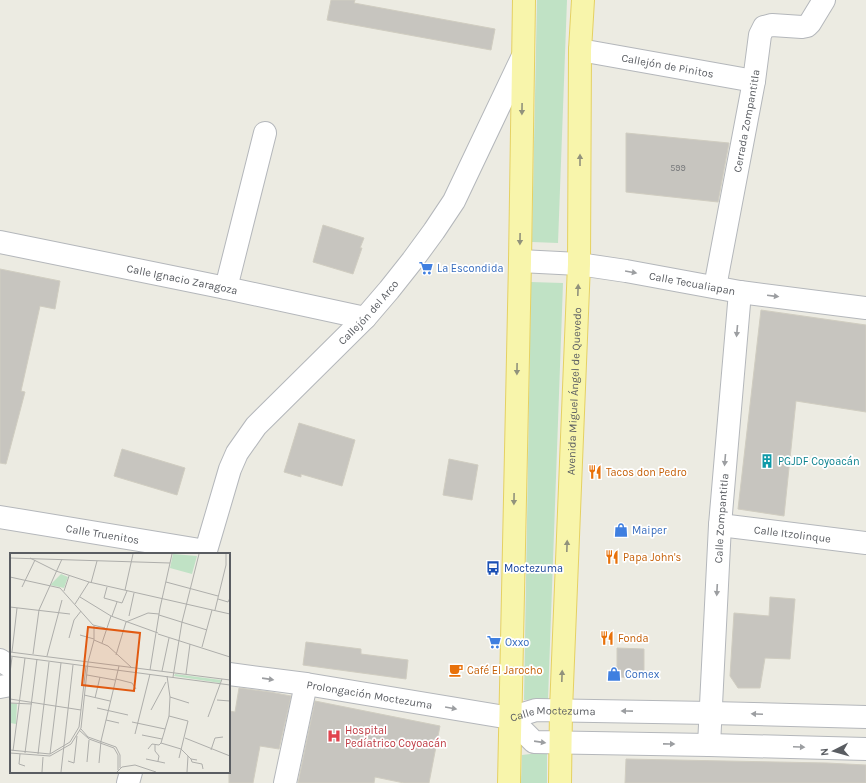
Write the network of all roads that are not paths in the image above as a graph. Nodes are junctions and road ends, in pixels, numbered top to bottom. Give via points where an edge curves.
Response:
1 (524, 0) edge
2 (583, 0) edge
3 (824, 0) edge
4 (580, 50) junction
5 (522, 58) junction
6 (754, 80) junction
7 (265, 133) dead end
8 (0, 242) edge
9 (520, 261) junction
10 (579, 264) junction
11 (715, 287) junction
12 (226, 288) junction
13 (740, 292) junction
14 (866, 308) edge
15 (365, 318) junction
16 (0, 517) edge
17 (720, 525) junction
18 (866, 543) edge
19 (205, 552) edge
20 (0, 660) edge
21 (10, 666) edge
22 (230, 674) edge
23 (306, 684) junction
24 (10, 685) edge
25 (0, 687) edge
26 (561, 710) junction
27 (711, 713) junction
28 (866, 717) edge
29 (510, 718) junction
30 (561, 743) junction
31 (709, 744) junction
32 (866, 750) edge
33 (131, 773) edge
34 (128, 783) edge
35 (286, 783) edge
36 (509, 783) edge
37 (560, 783) edge

1 - 5 main road
2 - 4 main road, Avenida Miguel Ángel de Quevedo
3 - 6 street, Cerrada Zompantitla via 807,26 772,24 764,27 760,35
4 - 6 street, Callejón de Pinitos
10 -> 4 main road, Avenida Miguel Ángel de Quevedo
5 -> 9 main road
5 - 15 street, Callejón del Arco via 454,201 412,261
6 - 11 street, Cerrada Zompantitla
7 - 12 street
8 - 12 street, Calle Ignacio Zaragoza
9 - 10 street, Calle Tecualiapan
9 -> 29 main road
10 -> 11 street, Calle Tecualiapan
26 -> 10 main road, Avenida Miguel Ángel de Quevedo
11 - 13 street, Calle Tecualiapan
12 - 15 street, Calle Ignacio Zaragoza
13 -> 14 street, Calle Tecualiapan
13 -> 17 street, Calle Zompantitla
15 - 19 street, Callejón del Arco via 247,438 230,469
16 - 19 street, Calle Truenitos
17 - 18 street, Calle Itzolinque
17 -> 27 street, Calle Zompantitla
20 - 21 street
22 -> 23 street, Prolongación Moctezuma
23 -> 29 street, Prolongación Moctezuma
23 - 35 street
24 - 25 street
27 -> 26 street, Calle Moctezuma
26 - 29 street, Calle Moctezuma via 536,710
26 - 30 main road, Avenida Miguel Ángel de Quevedo
28 -> 27 street, Calle Moctezuma
27 - 31 street, Calle Zompantitla
29 -> 30 street, Calle Moctezuma via 534,742
29 - 36 main road
30 -> 31 street, Calle Moctezuma
30 - 37 main road, Avenida Miguel Ángel de Quevedo
31 -> 32 street, Calle Moctezuma
33 - 34 street

